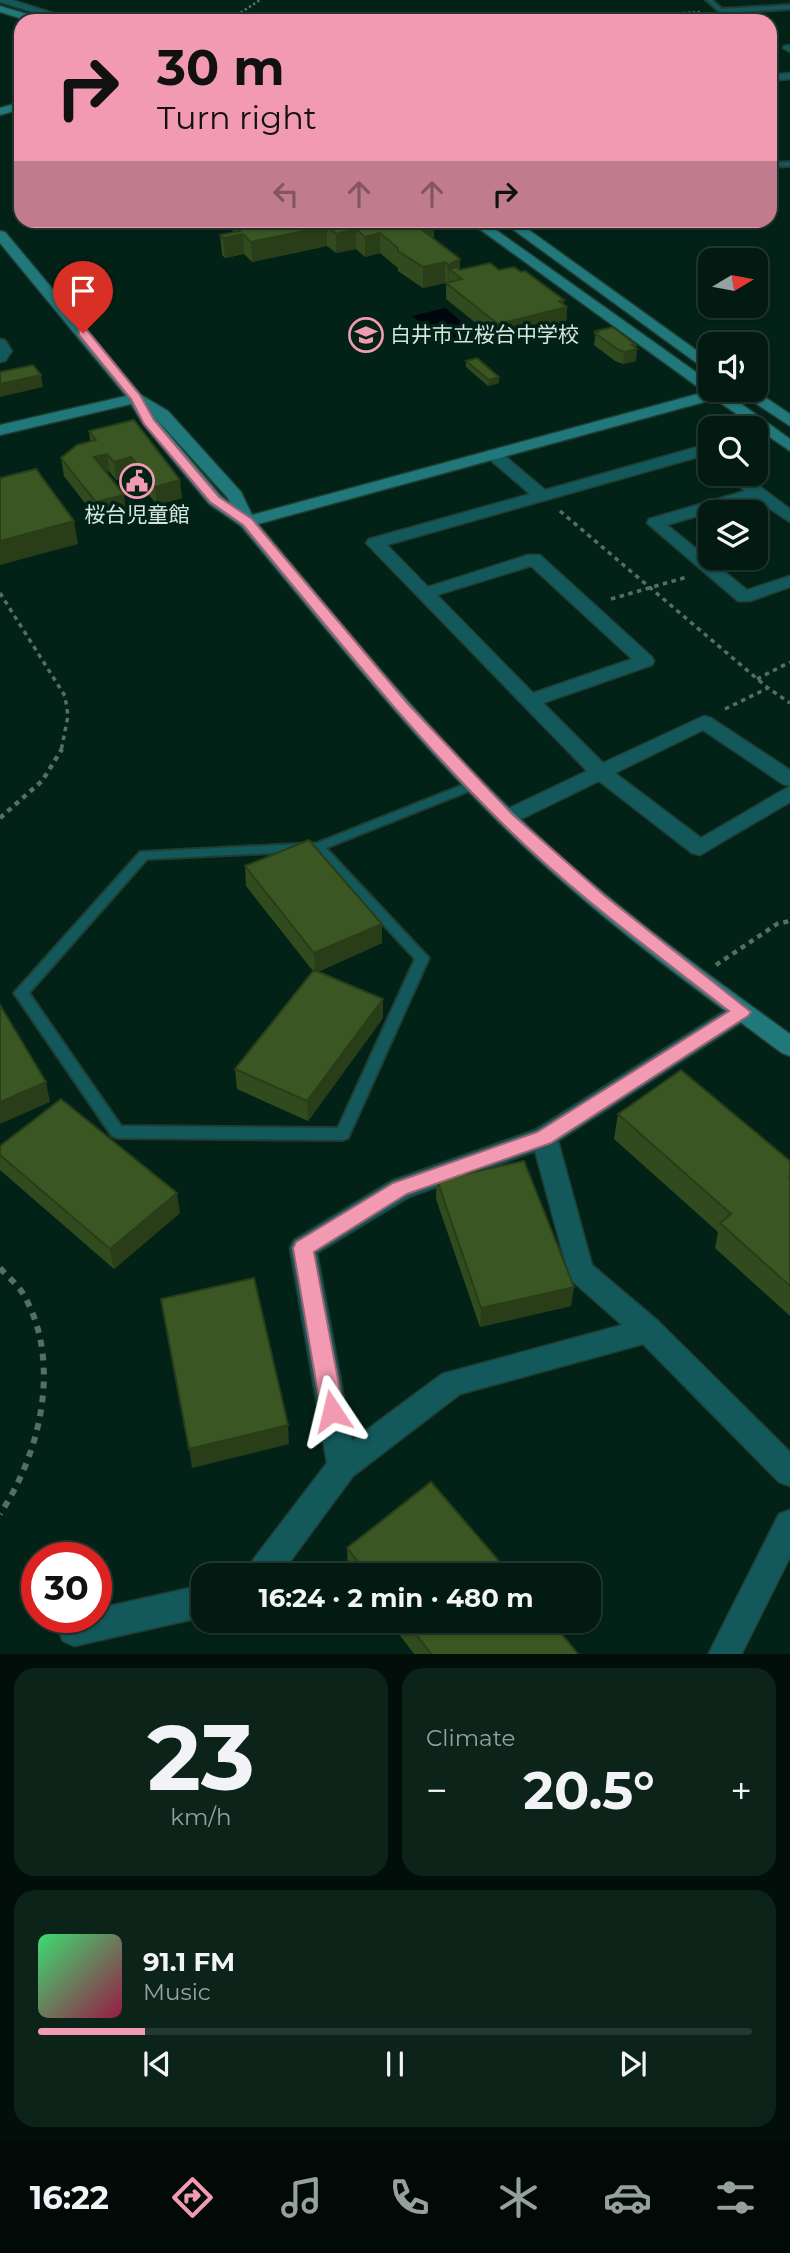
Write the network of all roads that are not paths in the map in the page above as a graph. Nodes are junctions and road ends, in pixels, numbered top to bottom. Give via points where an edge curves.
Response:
1 (2, 0) edge
2 (709, 0) edge
3 (790, 7) edge
4 (721, 11) joint
5 (49, 14) edge
6 (485, 228) edge
7 (517, 228) edge
8 (0, 235) edge
9 (0, 343) edge
10 (698, 357) edge
11 (0, 358) edge
12 (698, 377) edge
13 (698, 396) edge
14 (136, 398) junction
15 (732, 402) edge
16 (762, 402) edge
17 (790, 421) edge
18 (0, 430) edge
19 (790, 446) edge
20 (698, 452) edge
21 (493, 454) junction
22 (748, 486) edge
23 (757, 493) junction
24 (542, 496) junction
25 (790, 517) edge
26 (247, 522) junction
27 (790, 581) edge
28 (423, 594) junction
29 (529, 701) junction
30 (600, 772) junction
31 (790, 779) edge
32 (475, 784) junction
33 (790, 793) edge
34 (506, 818) junction
35 (318, 847) junction
36 (742, 1012) junction
37 (790, 1047) edge
38 (544, 1138) junction
39 (648, 1330) junction
40 (342, 1466) junction
41 (790, 1472) edge
42 (790, 1525) edge
43 (270, 1563) edge
44 (191, 1604) edge
45 (112, 1621) edge
46 (724, 1654) edge

1 - 5 street
2 - 4 lane
3 - 4 lane
6 - 12 street
7 - 10 street
8 - 14 street
9 - 11 street via 5,351
13 - 21 street
14 - 18 street
14 - 26 street via 148,421 215,500
15 - 19 street
16 - 17 street
20 - 24 street
21 - 24 street
21 - 26 street
22 - 23 street
23 - 25 street
23 - 27 street via 655,523 744,597
24 - 28 street via 375,543
26 - 32 street via 403,707
28 - 29 street
28 - 29 street via 534,559 645,661
29 - 30 street
30 - 31 street via 704,722
30 - 33 street via 700,848
30 - 34 street
32 - 34 street
32 - 35 lane
34 - 36 street via 599,900
35 - 35 lane via 144,855 21,993 117,1132 343,1134 422,958
36 - 37 street
36 - 38 street
38 - 39 street via 580,1271
38 - 40 street via 400,1189 303,1248
39 - 40 street via 452,1383
39 - 41 street
40 - 43 street
42 - 46 street
44 - 45 street

